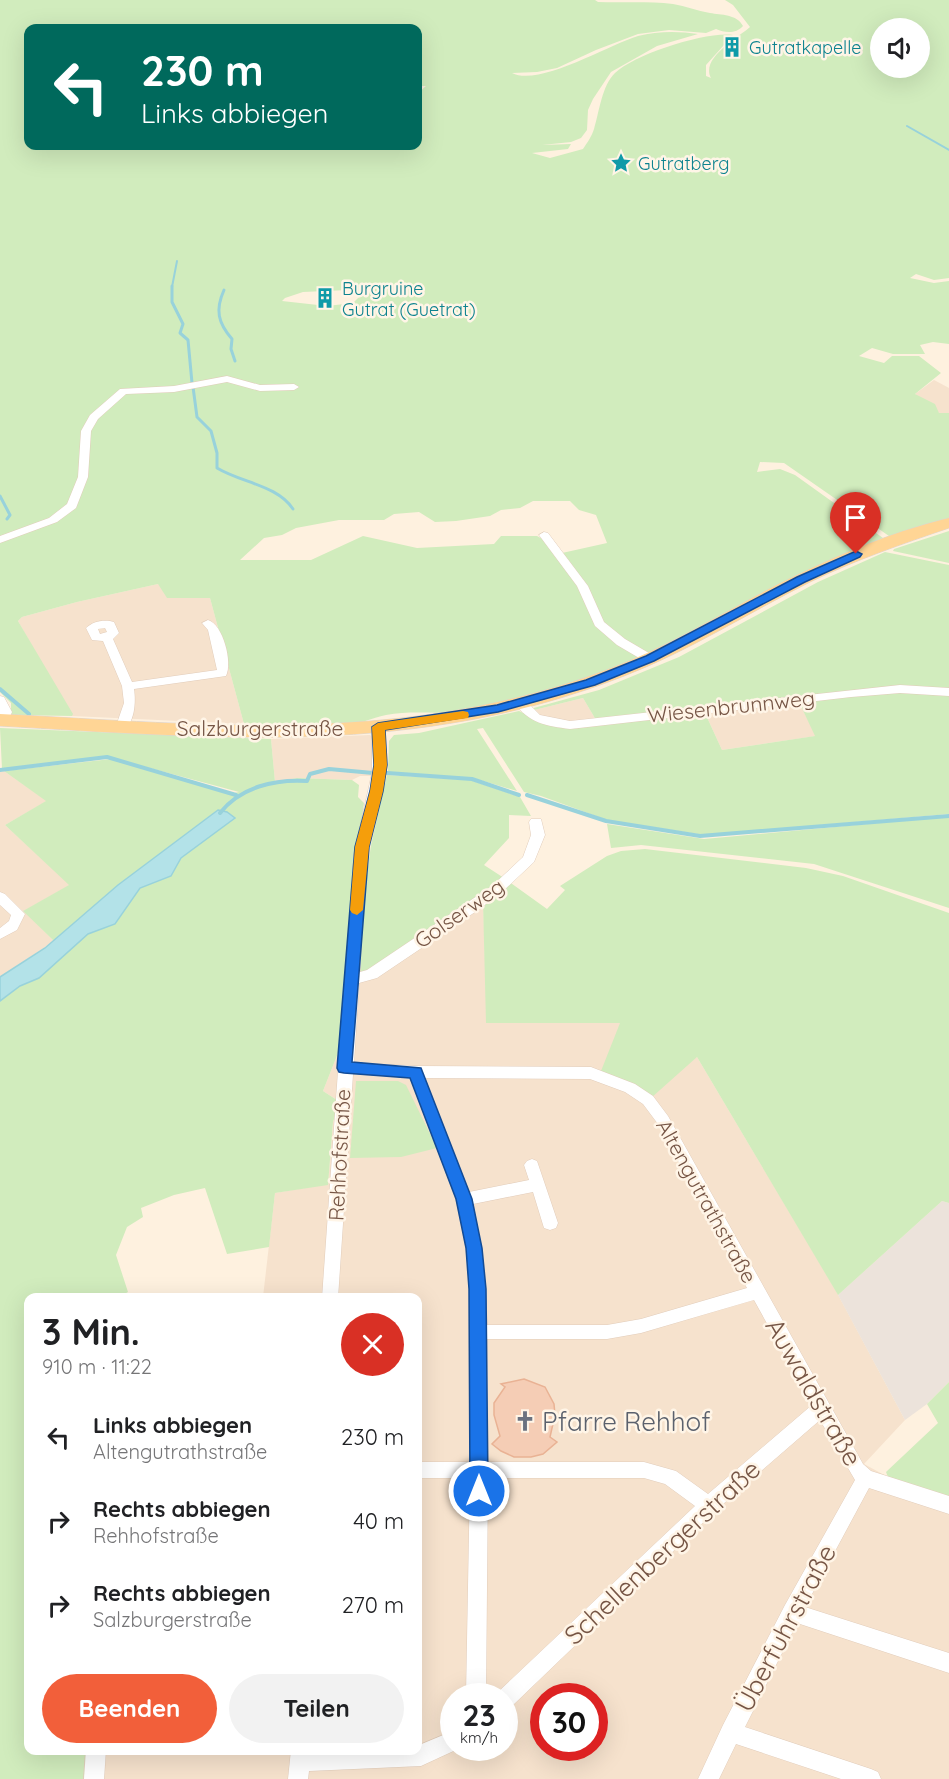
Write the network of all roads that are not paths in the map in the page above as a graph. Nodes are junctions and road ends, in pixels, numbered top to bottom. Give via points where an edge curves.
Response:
1 (294, 387) dead end
2 (949, 523) edge
3 (544, 535) dead end
4 (0, 540) edge
5 (208, 623) dead end
6 (107, 638) dead end
7 (650, 658) junction
8 (129, 686) junction
9 (949, 692) edge
10 (0, 700) edge
11 (520, 703) junction
12 (3, 718) edge
13 (124, 721) junction
14 (378, 727) junction
15 (537, 822) dead end
16 (0, 897) edge
17 (0, 934) edge
18 (351, 980) junction
19 (344, 1068) junction
20 (415, 1072) junction
21 (532, 1165) dead end
22 (538, 1185) junction
23 (464, 1199) junction
24 (550, 1223) dead end
25 (757, 1292) junction
26 (330, 1293) edge
27 (478, 1332) junction
28 (822, 1407) junction
29 (479, 1469) junction
30 (422, 1470) edge
31 (865, 1478) junction
32 (709, 1505) junction
33 (949, 1505) edge
34 (792, 1612) junction
35 (949, 1663) edge
36 (476, 1683) edge
37 (518, 1687) edge
38 (730, 1732) junction
39 (440, 1747) edge
40 (96, 1755) edge
41 (300, 1763) edge
42 (94, 1779) edge
43 (708, 1779) edge
44 (871, 1779) edge

1 - 4 street via 260,388 227,379 174,389 123,392 101,410 86,431 83,477 72,506 53,520
2 - 7 main road, Salzburgerstraße via 832,565
3 - 7 street via 582,586 599,624
5 - 8 street via 214,629 224,667 222,673
6 - 8 street
7 - 11 main road, Salzburgerstraße via 590,683
8 - 13 street via 130,703
9 - 11 street, Wiesenbrunnweg via 900,689 851,693 570,725 543,721 530,715
10 - 12 street
11 - 14 main road, Salzburgerstraße
12 - 13 main road, Salzburgerstraße
13 - 14 main road, Salzburgerstraße via 278,732
14 - 18 street, Rehhofstraße via 381,765 362,847
15 - 18 street, Golserweg via 538,835 529,859 497,889 372,974
16 - 17 street via 18,914 18,921
18 - 19 street, Rehhofstraße
19 - 20 street, Altengutrathstraße
19 - 26 street, Rehhofstraße
20 - 23 street
20 - 25 street, Altengutrathstraße via 591,1073 630,1088 648,1100 663,1120
21 - 22 street
22 - 23 street
22 - 24 street
23 - 27 street via 474,1248
25 - 27 street via 607,1332
25 - 28 street, Auwaldstraße
27 - 29 street
28 - 31 street, Auwaldstraße via 856,1470
28 - 32 street, Schellenbergerstraße
29 - 30 street
29 - 32 street via 644,1470 670,1477
29 - 36 street
31 - 33 street, Auwaldstraße
31 - 34 street, Überfuhrstraße
32 - 37 street, Schellenbergerstraße
34 - 35 street
34 - 38 street, Überfuhrstraße
38 - 43 street, Überfuhrstraße
38 - 44 street
39 - 41 street via 421,1756
40 - 42 street

